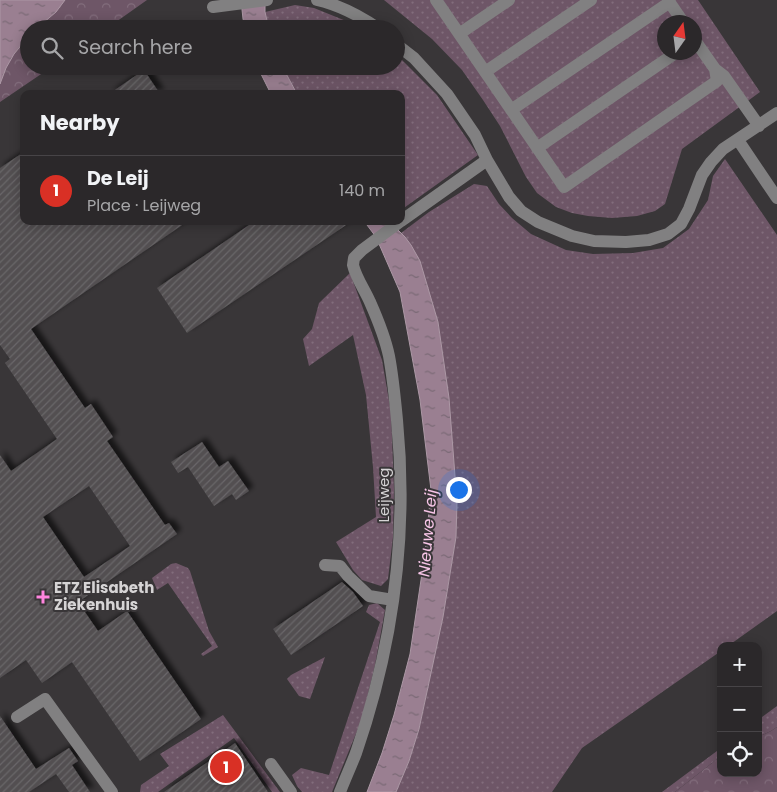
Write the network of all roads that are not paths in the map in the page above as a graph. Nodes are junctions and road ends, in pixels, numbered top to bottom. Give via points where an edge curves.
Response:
1 (266, 0) edge
2 (317, 0) edge
3 (436, 0) edge
4 (509, 0) edge
5 (591, 0) edge
6 (669, 1) edge
7 (213, 7) dead end
8 (678, 15) edge
9 (364, 20) edge
10 (459, 34) junction
11 (405, 51) edge
12 (702, 52) edge
13 (665, 60) edge
14 (485, 72) junction
15 (716, 75) junction
16 (511, 110) junction
17 (777, 113) edge
18 (755, 128) junction
19 (738, 140) junction
20 (537, 148) junction
21 (487, 160) junction
22 (777, 198) edge
23 (405, 218) edge
24 (395, 225) edge
25 (325, 565) dead end
26 (393, 600) junction
27 (17, 717) dead end
28 (271, 764) dead end
29 (112, 792) edge
30 (291, 792) edge
31 (340, 792) edge

1 - 7 street
2 - 9 street
3 - 10 street
4 - 10 street
5 - 14 street
6 - 8 street
6 - 16 street
10 - 14 street
11 - 21 street via 447,94 475,135
12 - 15 street
13 - 20 street
14 - 16 street
15 - 18 street via 724,76
15 - 20 street via 564,187
16 - 20 street
17 - 18 street
18 - 19 street
19 - 21 street via 723,149 702,175 681,224 668,234 626,242 594,241 538,222 521,211 509,197
19 - 22 street
21 - 23 street, Leijweg
24 - 26 street, Leijweg via 362,250 352,265 382,328 394,388 401,516
25 - 26 street via 340,566 369,596
26 - 31 street, Leijweg via 365,726
27 - 29 street via 45,699
28 - 30 street

